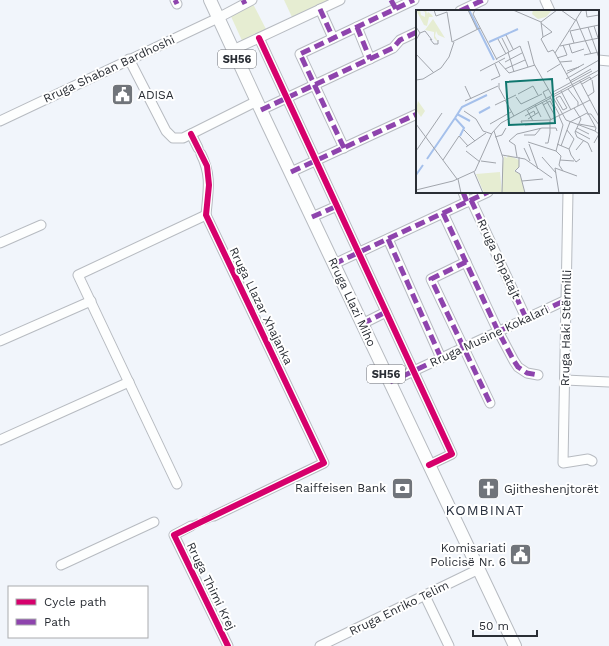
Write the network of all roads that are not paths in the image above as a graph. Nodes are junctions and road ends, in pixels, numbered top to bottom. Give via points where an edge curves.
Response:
1 (210, 0) edge
2 (340, 0) edge
3 (391, 0) edge
4 (414, 0) edge
5 (484, 0) edge
6 (545, 0) edge
7 (246, 1) edge
8 (320, 9) junction
9 (396, 9) junction
10 (462, 10) edge
11 (550, 10) edge
12 (218, 18) junction
13 (357, 27) junction
14 (416, 32) edge
15 (259, 38) junction
16 (333, 38) junction
17 (233, 50) junction
18 (129, 59) junction
19 (370, 59) junction
20 (599, 60) edge
21 (609, 61) edge
22 (314, 85) junction
23 (286, 97) junction
24 (259, 106) junction
25 (416, 114) edge
26 (0, 121) edge
27 (191, 134) junction
28 (344, 148) junction
29 (316, 160) junction
30 (291, 172) junction
31 (464, 193) edge
32 (486, 193) edge
33 (568, 193) edge
34 (469, 201) junction
35 (337, 206) junction
36 (443, 213) junction
37 (206, 216) junction
38 (312, 217) junction
39 (41, 225) dead end
40 (388, 239) junction
41 (0, 243) edge
42 (359, 252) junction
43 (466, 262) junction
44 (334, 264) junction
45 (566, 300) junction
46 (91, 301) junction
47 (386, 312) junction
48 (526, 318) junction
49 (362, 324) junction
50 (498, 332) junction
51 (0, 340) edge
52 (464, 347) junction
53 (441, 358) junction
54 (414, 370) junction
55 (538, 375) dead end
56 (565, 380) junction
57 (129, 382) junction
58 (390, 382) junction
59 (609, 382) edge
60 (490, 403) dead end
61 (0, 440) edge
62 (592, 461) dead end
63 (429, 465) junction
64 (177, 484) dead end
65 (214, 516) tunnel mouth
66 (154, 522) dead end
67 (192, 526) tunnel mouth
68 (61, 565) dead end
69 (479, 569) junction
70 (425, 596) junction
71 (228, 646) edge
72 (320, 646) edge
73 (449, 646) edge
74 (515, 646) edge

1 - 12 main road, Rruga Llazi Miho / SH56
2 - 8 street
3 - 9 street
4 - 9 street
5 - 10 street
6 - 11 street
7 - 12 street, Rruga Shaban Bardhoshi
8 - 15 street
8 - 16 street
9 - 13 street
12 - 17 main road, Rruga Llazi Miho / SH56
12 - 18 street, Rruga Shaban Bardhoshi
13 - 16 street
13 - 19 street
14 - 19 street
15 - 17 street
15 - 23 street
16 - 22 street via 300,54
17 - 24 main road, Rruga Llazi Miho / SH56
18 - 26 street, Rruga Shaban Bardhoshi
18 - 27 street via 169,135 178,138
19 - 22 street
20 - 21 street
22 - 23 street
22 - 28 street
23 - 24 street
23 - 29 street
24 - 27 street
24 - 30 main road, Rruga Llazi Miho / SH56
25 - 28 street
27 - 37 street via 207,166 209,186
28 - 29 street
29 - 30 street
29 - 35 street
30 - 38 main road, Rruga Llazi Miho / SH56
31 - 34 street, Rruga Shpatajt
32 - 34 street
33 - 45 street, Rruga Haki Stërmilli
34 - 36 street
34 - 48 street, Rruga Shpatajt
35 - 38 street
35 - 42 street
36 - 40 street
36 - 43 street
37 - 46 street via 78,275
37 - 65 street, Rruga Llazar Xhajanka via 324,463
38 - 44 main road, Rruga Llazi Miho / SH56
39 - 41 street
40 - 42 street
40 - 53 street
42 - 44 street
42 - 47 street
43 - 50 street
43 - 52 street via 431,279
44 - 49 main road, Rruga Llazi Miho / SH56
45 - 48 street, Rruga Musine Kokalari
45 - 56 street, Rruga Haki Stërmilli
46 - 51 street
46 - 57 street
47 - 49 street
47 - 54 street
48 - 50 street, Rruga Musine Kokalari
49 - 58 main road, Rruga Llazi Miho / SH56
50 - 52 street, Rruga Musine Kokalari
50 - 55 street via 518,367 527,373
52 - 53 street, Rruga Musine Kokalari
52 - 60 street
53 - 54 street, Rruga Musine Kokalari
54 - 58 street, Rruga Musine Kokalari
54 - 63 street via 452,454
56 - 59 street
56 - 62 street, Rruga Haki Stërmilli via 563,463 588,459
57 - 61 street
57 - 64 street
58 - 63 main road, Rruga Llazi Miho / SH56
63 - 69 main road, Rruga Llazi Miho / SH56
66 - 68 street
67 - 71 street, Rruga Thimi Krej via 174,535
69 - 70 street, Rruga Enriko Telim
69 - 74 main road, Rruga Llazi Miho / SH56
70 - 72 street, Rruga Enriko Telim
70 - 73 street

